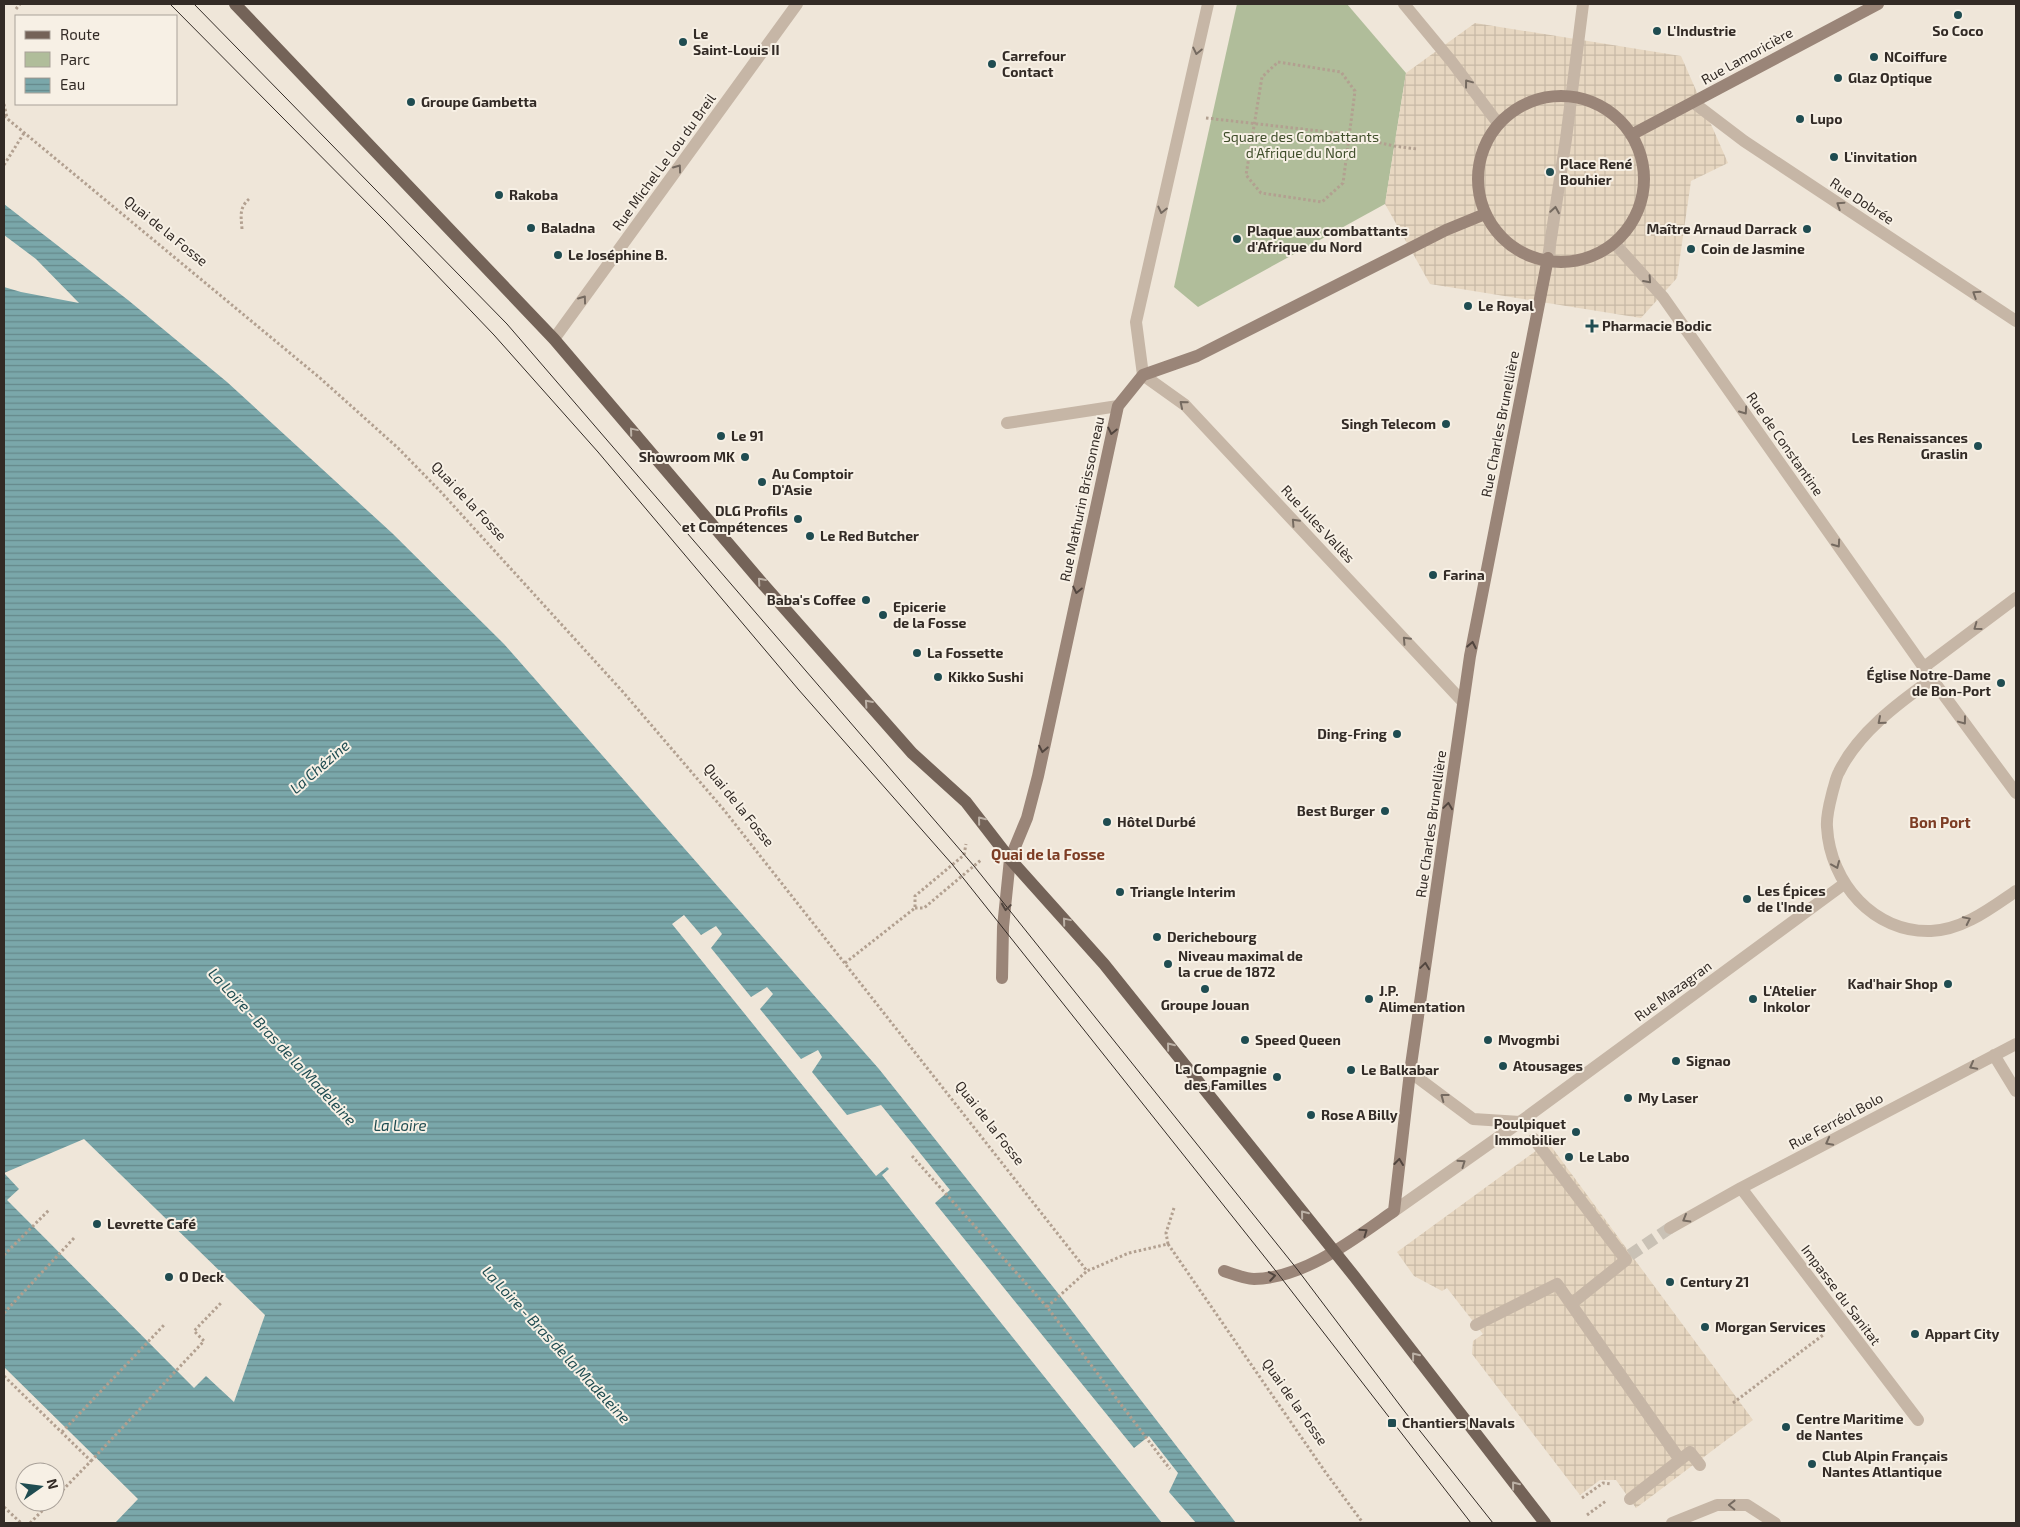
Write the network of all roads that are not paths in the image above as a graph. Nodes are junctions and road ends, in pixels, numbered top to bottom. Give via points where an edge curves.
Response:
1 (235, 4) edge
2 (797, 4) edge
3 (1208, 4) edge
4 (1404, 4) edge
5 (1583, 4) edge
6 (1878, 4) edge
7 (1571, 98) junction
8 (1694, 103) junction
9 (1497, 122) junction
10 (1631, 135) junction
11 (1485, 214) junction
12 (1615, 244) junction
13 (1548, 258) junction
14 (2016, 321) edge
15 (554, 339) junction
16 (1143, 375) junction
17 (1118, 406) junction
18 (1007, 423) dead end
19 (2016, 598) edge
20 (1924, 667) junction
21 (1932, 679) junction
22 (1463, 702) junction
23 (2016, 793) edge
24 (1010, 859) junction
25 (1844, 884) junction
26 (2016, 891) edge
27 (1002, 978) dead end
28 (2016, 1044) edge
29 (1994, 1055) junction
30 (1410, 1072) junction
31 (2016, 1091) edge
32 (1520, 1122) junction
33 (1534, 1139) dead end
34 (1741, 1188) junction
35 (1394, 1211) junction
36 (1670, 1228) tunnel mouth
37 (1334, 1252) junction
38 (1224, 1272) dead end
39 (1571, 1304) junction
40 (1476, 1325) dead end
41 (1918, 1420) dead end
42 (1680, 1460) junction
43 (1700, 1465) dead end
44 (1630, 1499) dead end
45 (1545, 1523) edge
46 (1672, 1523) edge
47 (1775, 1523) edge

1 - 15 main road
15 -> 2 street, Rue Michel Le Lou du Breil
3 -> 16 street via 1136,322
9 -> 4 street
5 - 7 street
6 - 8 main road, Rue Lamoricière
7 - 9 main road via 1551,96 1531,100
7 - 10 main road via 1590,102 1616,116
13 -> 7 street
8 - 10 main road, Rue Lamoricière
14 -> 8 street, Rue Dobrée via 1760,152
9 - 11 main road via 1484,143 1477,166 1477,191
10 - 12 main road via 1643,163 1645,193 1635,221
11 - 13 main road via 1495,232 1510,246 1526,254
11 - 16 main road via 1446,230 1197,356
12 - 13 main road via 1590,256 1561,260
12 -> 20 street, Rue de Constantine via 1664,297
22 -> 13 main road, Rue Charles Brunellière
24 -> 15 main road via 966,802 912,753
16 - 17 main road, Rue Mathurin Brissonneau
22 -> 16 street, Rue Jules Vallès via 1185,405
17 - 18 street
17 -> 24 main road, Rue Mathurin Brissonneau via 1032,801
19 -> 20 street
20 - 21 street, Rue de Constantine
21 -> 23 street, Rue de Constantine
21 -> 25 street via 1864,735 1838,772 1827,826 1830,851
30 -> 22 main road, Rue Charles Brunellière
24 -> 27 main road
37 -> 24 main road via 1104,964
25 -> 26 street via 1867,910 1891,923 1910,930 1932,931 1951,928
25 - 32 street, Rue Mazagran
28 - 29 street, Rue Ferréol Bolo
29 - 31 street
29 -> 34 street, Rue Ferréol Bolo
32 -> 30 street via 1473,1119
35 -> 30 main road, Rue Charles Brunellière
35 -> 32 street, Rue Mazagran
33 - 39 street via 1626,1260
34 -> 36 street, Rue Ferréol Bolo
34 - 41 street, Impasse du Sanitat
37 -> 35 main road
38 -> 37 main road via 1253,1279 1279,1275
45 -> 37 main road
39 - 40 street via 1557,1284
39 - 42 street
42 - 43 street via 1690,1452
42 - 44 street
47 -> 46 street via 1747,1505 1718,1504

